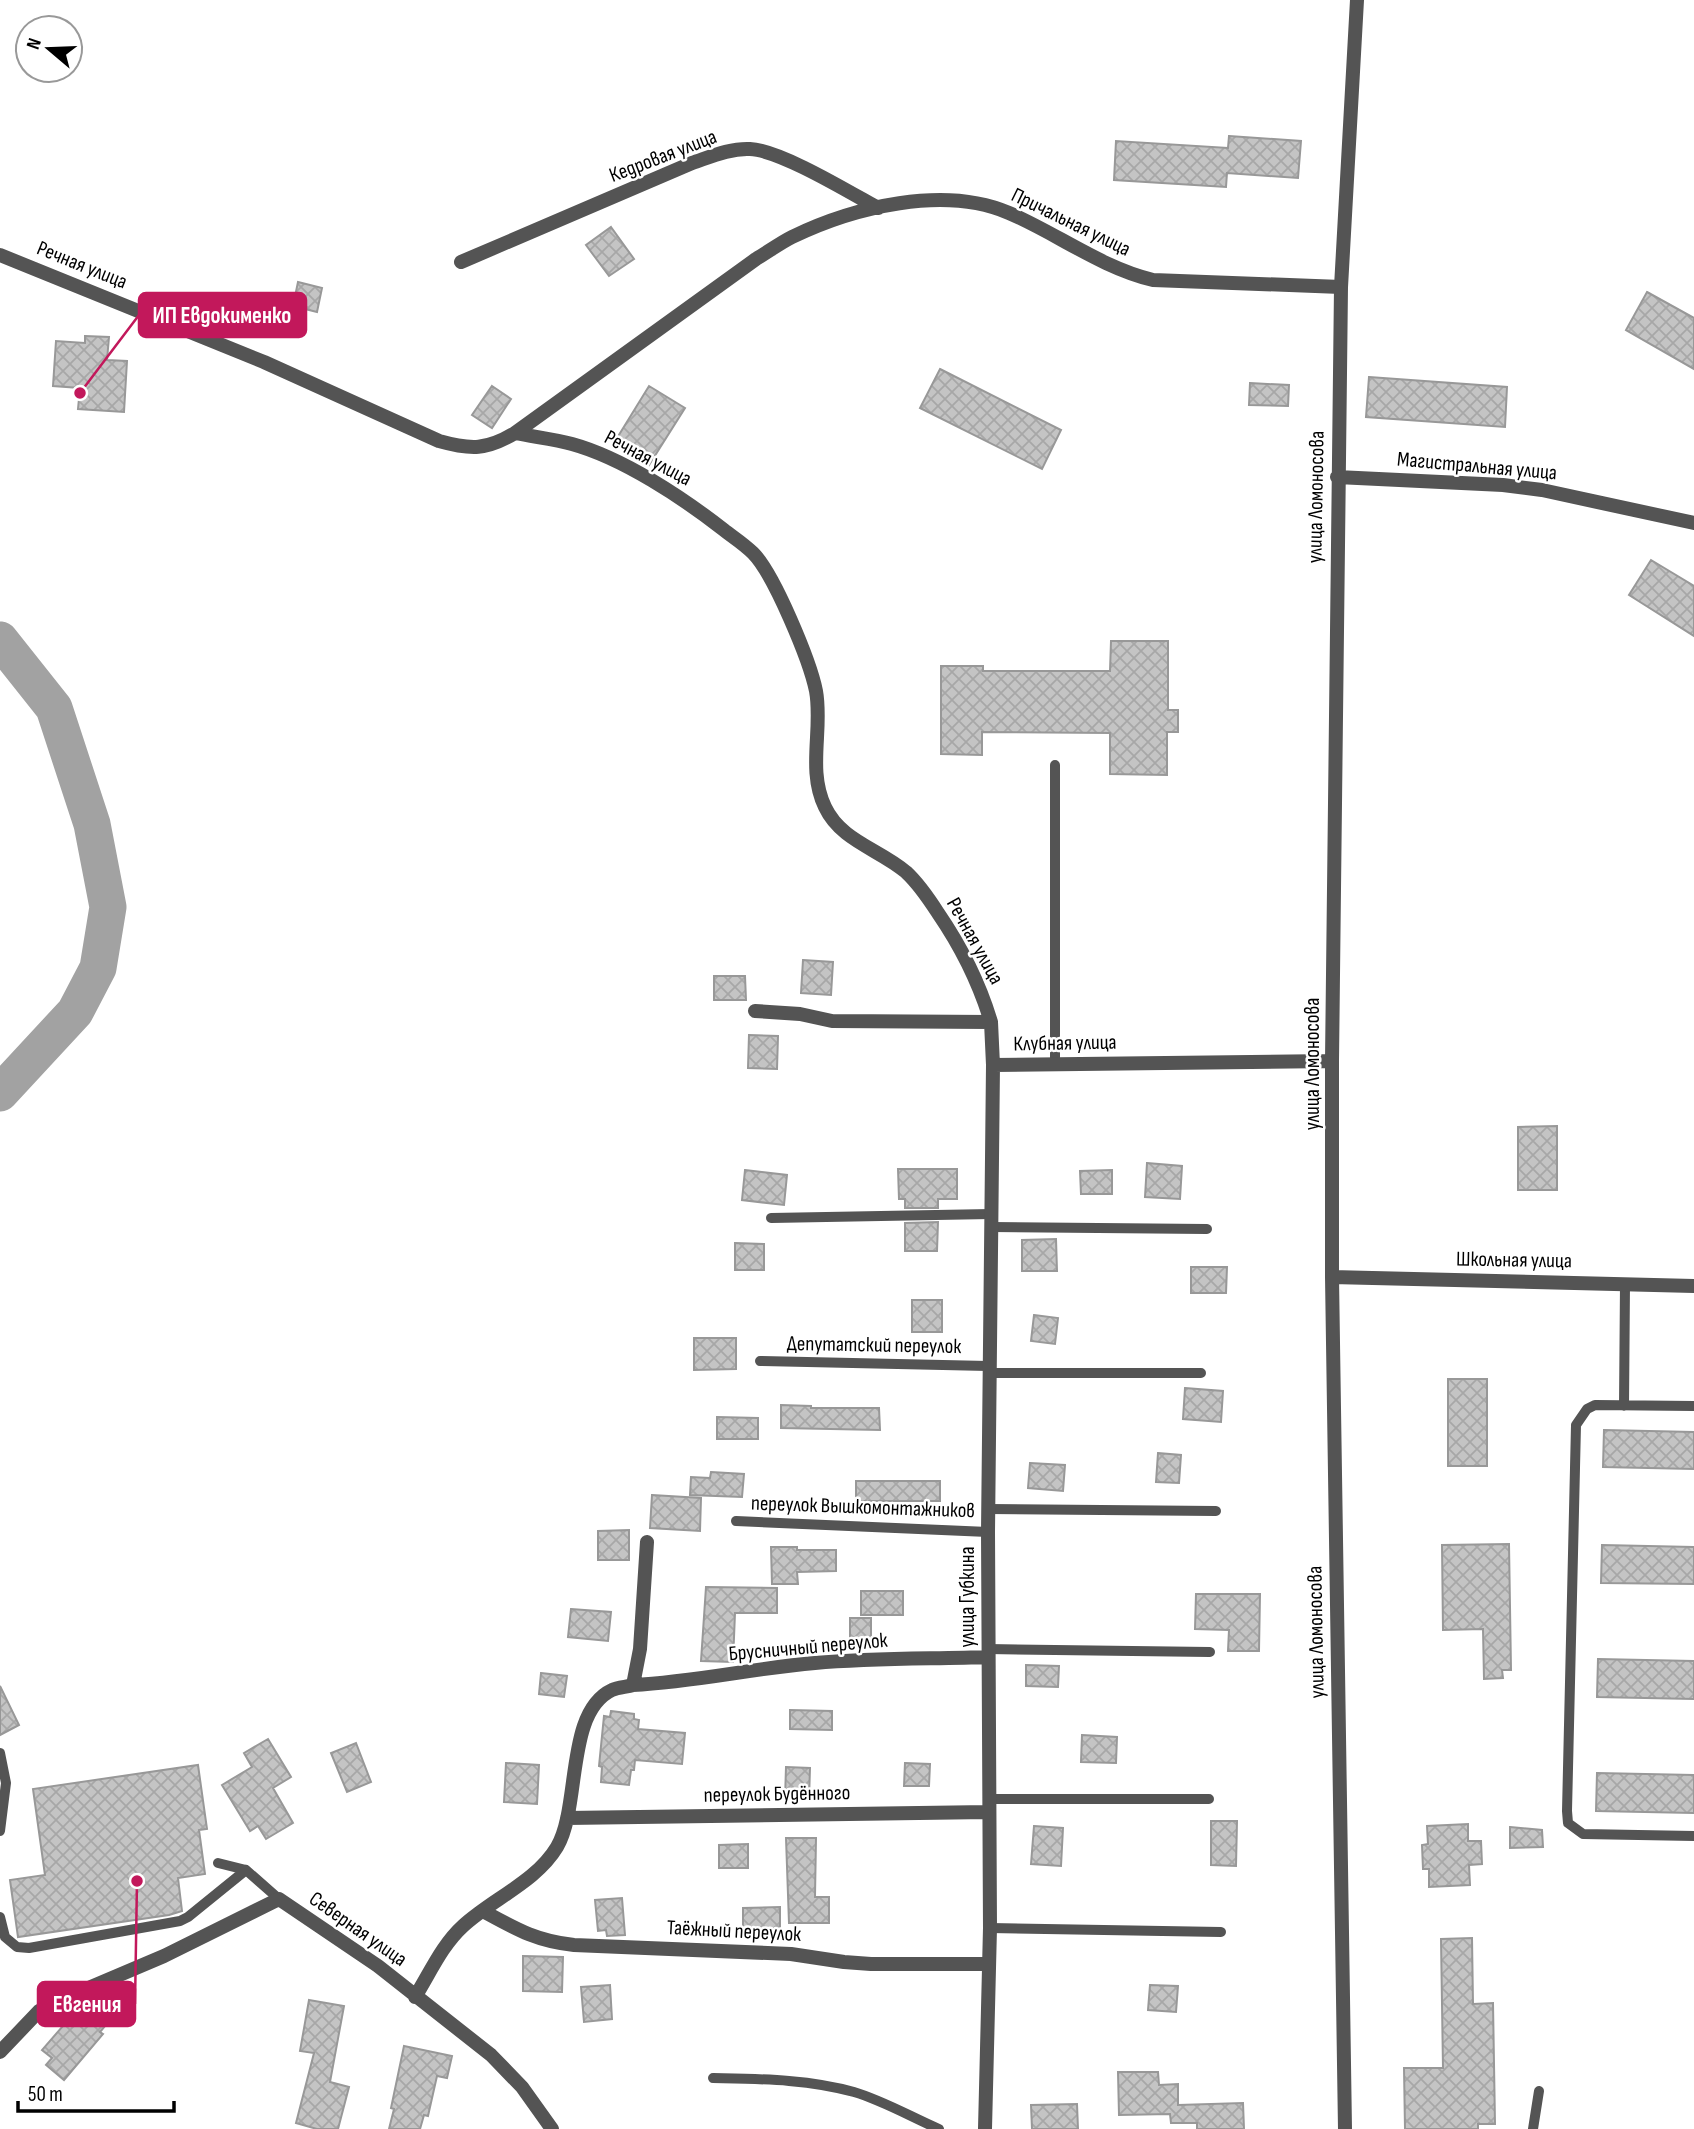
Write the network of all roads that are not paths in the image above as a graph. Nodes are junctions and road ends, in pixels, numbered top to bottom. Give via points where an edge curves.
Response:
1 (1357, 0) edge
2 (878, 208) junction
3 (0, 255) edge
4 (461, 262) dead end
5 (1341, 287) junction
6 (515, 433) junction
7 (1337, 477) junction
8 (1694, 523) edge
9 (1055, 765) dead end
10 (755, 1011) dead end
11 (991, 1022) junction
12 (1332, 1061) junction
13 (993, 1065) junction
14 (1055, 1065) junction
15 (771, 1218) dead end
16 (991, 1221) junction
17 (1207, 1229) dead end
18 (1332, 1277) junction
19 (1625, 1284) junction
20 (1694, 1286) edge
21 (760, 1362) dead end
22 (988, 1369) junction
23 (1201, 1373) dead end
24 (1624, 1406) junction
25 (1694, 1406) edge
26 (988, 1509) junction
27 (1216, 1511) dead end
28 (736, 1521) dead end
29 (988, 1532) junction
30 (647, 1542) dead end
31 (1210, 1651) dead end
32 (988, 1653) junction
33 (633, 1685) junction
34 (0, 1753) edge
35 (1209, 1799) dead end
36 (988, 1806) junction
37 (567, 1818) junction
38 (0, 1831) edge
39 (1694, 1836) edge
40 (218, 1863) dead end
41 (246, 1870) junction
42 (279, 1899) junction
43 (483, 1911) junction
44 (0, 1917) edge
45 (990, 1928) junction
46 (1221, 1932) dead end
47 (989, 1964) junction
48 (415, 1997) junction
49 (0, 2052) edge
50 (713, 2078) dead end
51 (1539, 2091) dead end
52 (552, 2129) edge
53 (939, 2129) edge
54 (985, 2129) edge
55 (1345, 2129) edge
56 (1533, 2129) edge

1 - 5 street, улица Ломоносова
2 - 4 street, Кедровая улица via 771,152 748,148 692,163
2 - 5 street, Причальная улица via 928,200 983,204 1121,271 1153,280
2 - 6 street, Причальная улица via 790,238 756,259
3 - 6 street, Речная улица via 264,362 439,442 478,448
5 - 7 street, улица Ломоносова
6 - 11 street, Речная улица via 582,447 635,472 690,504 753,553 769,574 812,676 817,695 819,791 825,807 838,827 905,872 922,890 974,972
7 - 8 street, Магистральная улица via 1542,490
7 - 12 street, улица Ломоносова
9 - 14 lane
10 - 11 street, Клубная улица via 832,1021
11 - 13 street, Клубная улица
12 - 14 street, Клубная улица
12 - 18 street, улица Ломоносова
13 - 14 street, Клубная улица
13 - 16 street, улица Губкина
15 - 16 lane
16 - 17 lane
16 - 22 street, улица Губкина
18 - 19 street, Школьная улица
18 - 55 street, улица Ломоносова
19 - 20 street, Школьная улица
19 - 24 lane
21 - 22 lane, Депутатский переулок
22 - 23 lane, Депутатский переулок
22 - 26 street, улица Губкина
24 - 25 lane
24 - 39 lane via 1595,1405 1576,1426 1568,1823 1583,1834
26 - 27 lane, переулок Вышкомонтажников
26 - 29 street, улица Губкина
28 - 29 lane, переулок Вышкомонтажников
29 - 32 street, улица Губкина
30 - 33 street
31 - 32 lane, Брусничный переулок
32 - 33 street, Брусничный переулок via 817,1663
32 - 36 street, улица Губкина
33 - 37 street, Брусничный переулок via 613,1690 590,1711
34 - 38 lane via 6,1783
35 - 36 lane, переулок Будённого
36 - 37 street, переулок Будённого
36 - 45 street, улица Губкина
37 - 43 street, Брусничный переулок via 556,1849 538,1870
40 - 41 lane
41 - 42 lane
41 - 44 lane via 180,1921 29,1948 17,1947 5,1937
42 - 48 street, Северная улица via 378,1966
42 - 49 street, Северная улица via 164,1956 51,2004
43 - 47 street, Таёжный переулок via 548,1943 791,1954 871,1964
43 - 48 street, Брусничный переулок via 451,1937
45 - 46 lane
45 - 47 street, улица Губкина
47 - 54 street, улица Губкина
48 - 52 street, Северная улица via 491,2055 522,2087
50 - 53 lane via 794,2081 854,2092
51 - 56 lane

